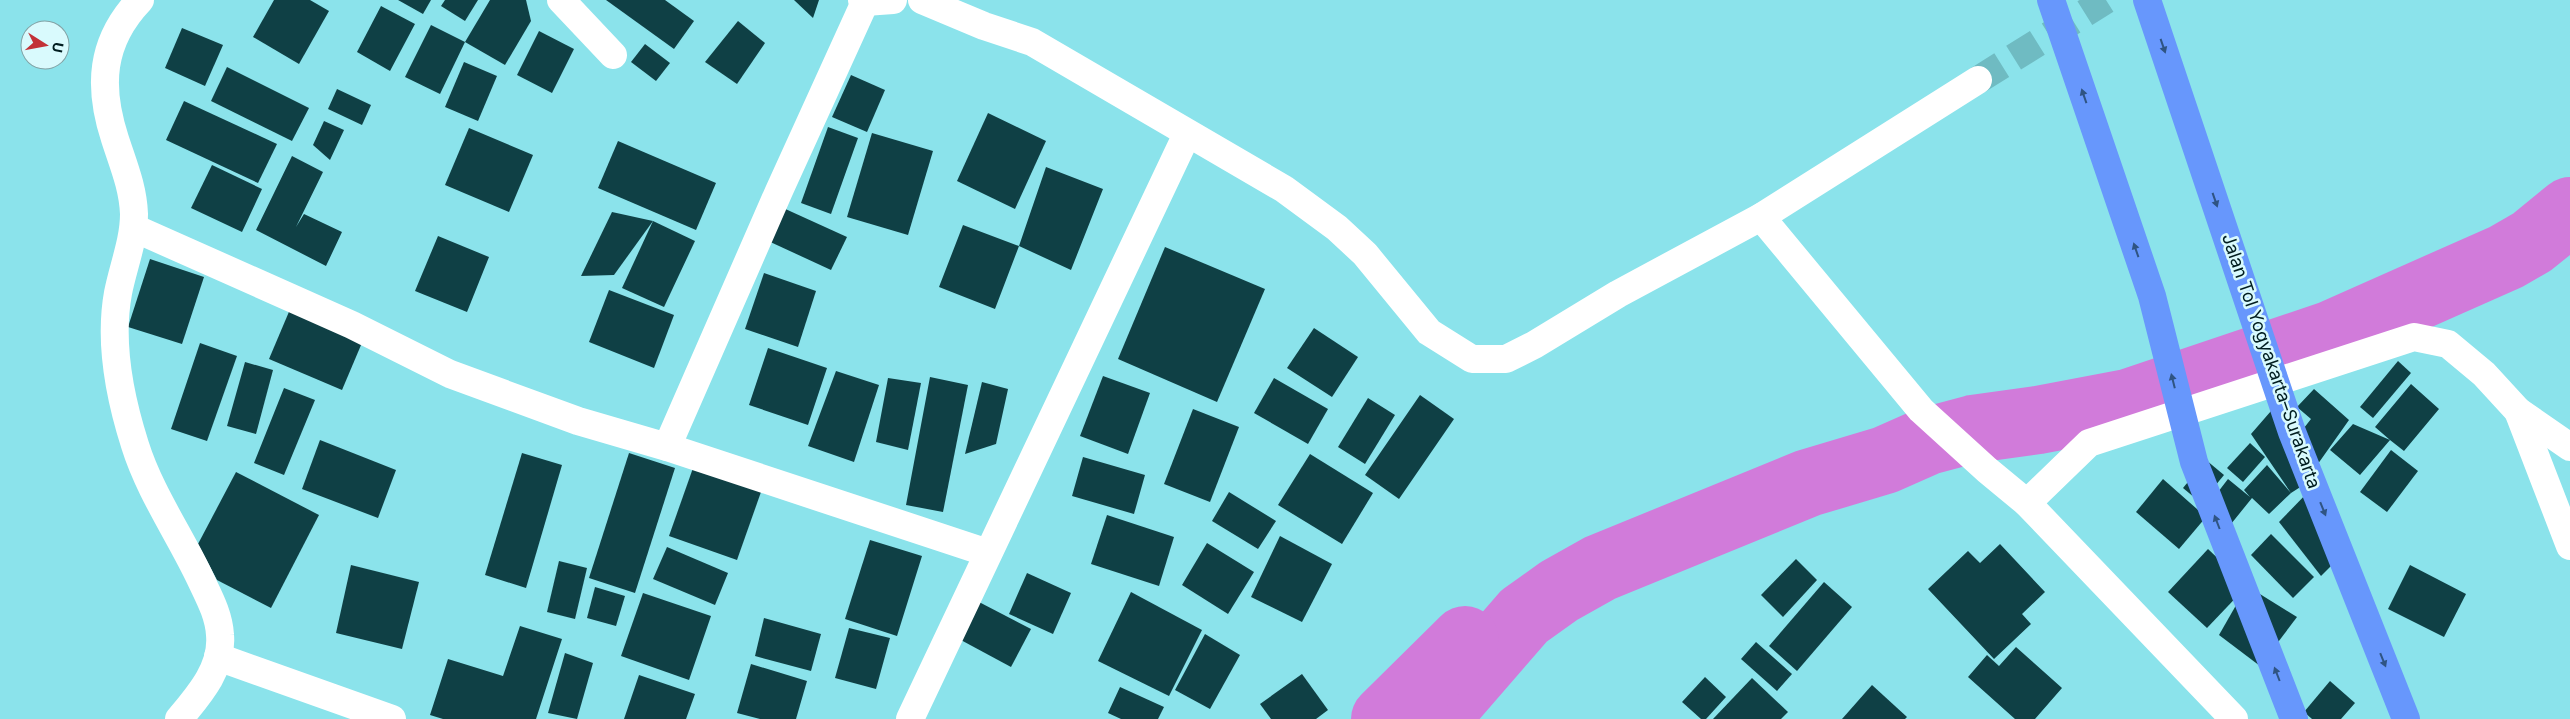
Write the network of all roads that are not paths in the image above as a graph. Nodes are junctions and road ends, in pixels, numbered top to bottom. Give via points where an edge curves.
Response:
1 (140, 0) edge
2 (561, 0) edge
3 (892, 0) edge
4 (922, 0) edge
5 (2051, 0) edge
6 (2147, 0) edge
7 (863, 1) edge
8 (613, 55) dead end
9 (1978, 80) tunnel mouth
10 (1186, 134) junction
11 (1761, 216) junction
12 (134, 228) junction
13 (2518, 411) junction
14 (2570, 446) edge
15 (667, 447) junction
16 (2027, 502) junction
17 (2570, 546) edge
18 (988, 552) junction
19 (218, 657) junction
20 (179, 719) edge
21 (392, 719) edge
22 (910, 719) edge
23 (2234, 719) edge
24 (2294, 719) edge
25 (2406, 719) edge

1 - 12 street via 120,26 112,43 103,84 106,110 130,183
2 - 8 street
3 - 7 street
4 - 10 street via 1032,42
24 -> 5 highway via 2194,462 2152,296
6 -> 25 highway, Jalan Tol Yogyakarta–Surakarta via 2292,432
7 - 15 street
9 - 11 street
10 - 11 street via 1284,189 1338,228 1365,254 1429,332 1472,359 1506,359
10 - 18 street
11 - 16 street via 1921,410
12 - 15 street via 352,325 450,374 578,421
12 - 19 street via 118,292 114,324 126,410 146,474 215,613 220,636
13 - 14 street
13 - 16 street via 2484,374 2448,344 2414,337 2089,444
13 - 17 street
15 - 18 street
16 - 23 street
18 - 22 street
19 - 20 street via 206,687
19 - 21 street

